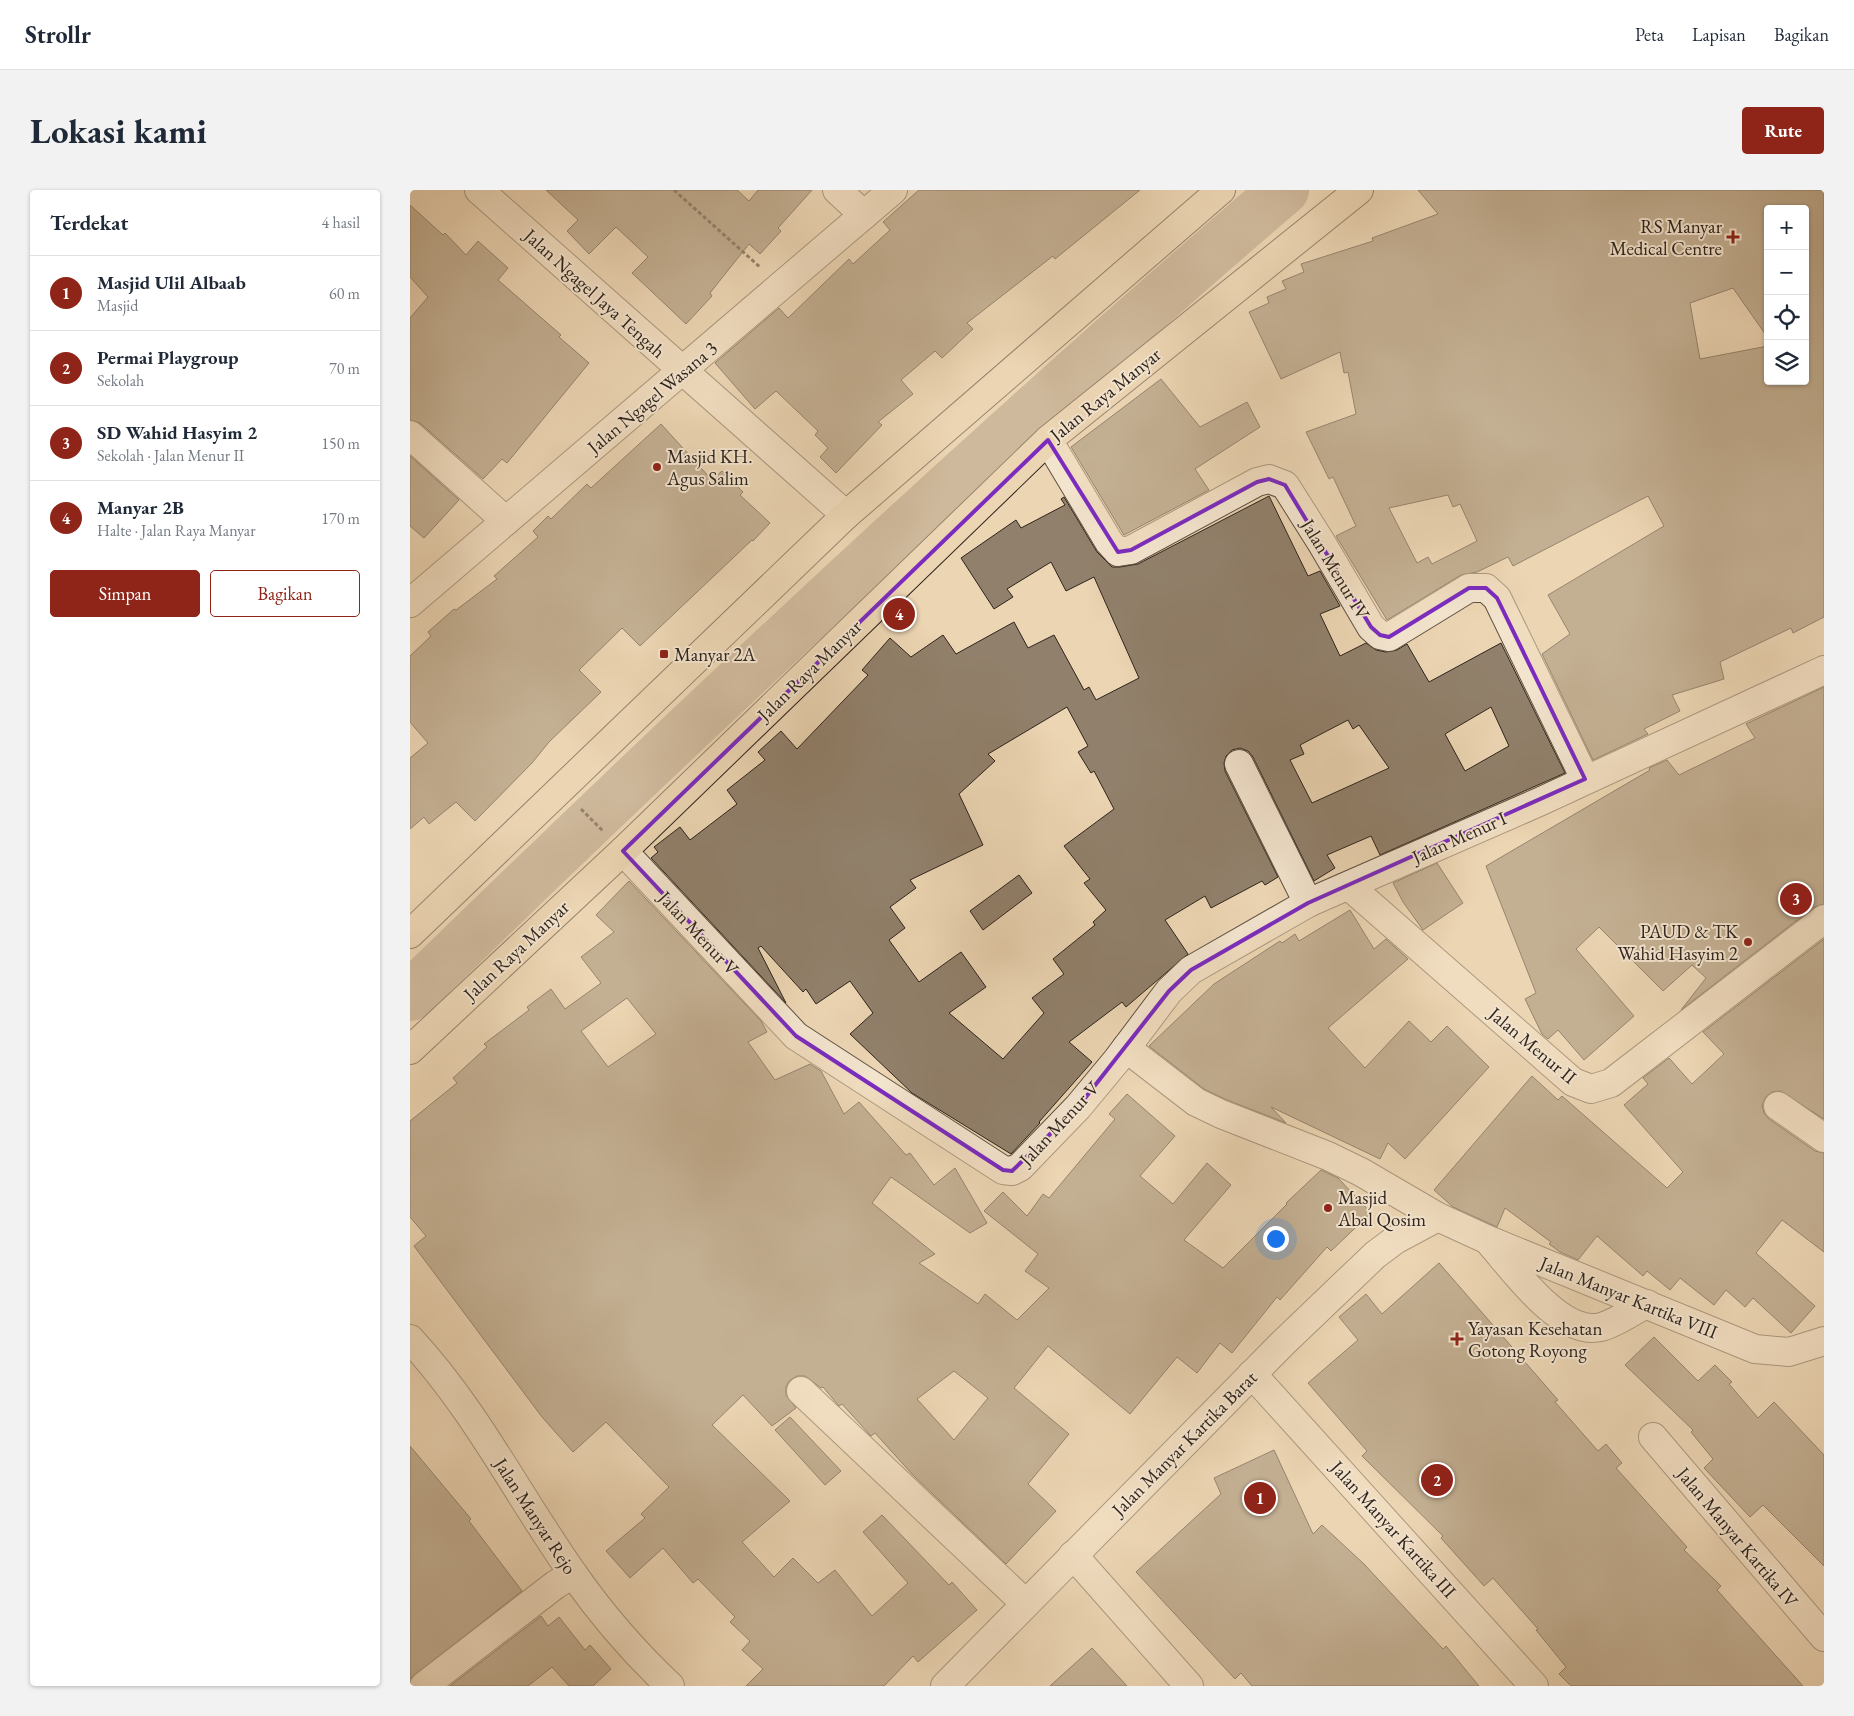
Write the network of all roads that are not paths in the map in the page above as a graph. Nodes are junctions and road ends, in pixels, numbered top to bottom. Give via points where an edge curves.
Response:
1 (479, 190) edge
2 (837, 190) edge
3 (894, 190) edge
4 (1221, 190) edge
5 (1359, 190) edge
6 (864, 215) junction
7 (683, 370) junction
8 (410, 435) edge
9 (1048, 440) junction
10 (846, 515) junction
11 (506, 521) junction
12 (410, 603) edge
13 (1824, 670) edge
14 (1239, 764) dead end
15 (1585, 779) junction
16 (616, 844) junction
17 (1349, 886) junction
18 (1308, 903) junction
19 (1824, 919) edge
20 (410, 934) edge
21 (1126, 1048) junction
22 (410, 1050) edge
23 (1778, 1106) dead end
24 (1824, 1138) edge
25 (1438, 1217) junction
26 (1486, 1239) junction
27 (1647, 1304) junction
28 (410, 1339) edge
29 (1824, 1341) edge
30 (1252, 1374) junction
31 (801, 1391) dead end
32 (1653, 1437) dead end
33 (1073, 1555) junction
34 (573, 1574) junction
35 (1025, 1602) junction
36 (1824, 1638) edge
37 (424, 1686) edge
38 (670, 1686) edge
39 (945, 1686) edge
40 (1188, 1686) edge
41 (1534, 1686) edge

1 - 7 street, Jalan Ngagel Jaya Tengah
2 - 6 street
3 - 6 street, Jalan Ngagel Wasana 3
4 - 10 main road
5 - 9 main road, Jalan Raya Manyar
6 - 7 street, Jalan Ngagel Wasana 3
7 - 10 street, Jalan Ngagel Jaya Tengah
7 - 11 street, Jalan Ngagel Wasana 3
8 - 11 street
9 - 15 street, Jalan Menur IV via 1108,542 1118,552 1131,550 1257,482 1269,479 1285,485 1371,627 1380,635 1389,637 1469,588 1486,588 1497,598
9 - 16 main road, Jalan Raya Manyar
10 - 20 main road
11 - 12 street, Jalan Ngagel Wasana 3
13 - 15 street, Jalan Menur I
14 - 18 street
15 - 17 street, Jalan Menur I
16 - 21 street, Jalan Menur V via 796,1036 1003,1170 1012,1171 1020,1166 1078,1107
16 - 22 main road, Jalan Raya Manyar
17 - 18 street, Jalan Menur I
17 - 19 street, Jalan Menur II via 1573,1082 1591,1089 1611,1083
18 - 21 street, Jalan Menur I via 1191,970 1169,992
21 - 25 street via 1196,1102 1353,1168
23 - 24 street
25 - 26 street, Jalan Manyar Kartika VIII
25 - 30 street, Jalan Manyar Kartika Barat via 1395,1240 1375,1255
26 - 27 street, Jalan Manyar Kartika VIII
26 - 27 street via 1546,1304 1564,1319 1581,1326 1600,1327
27 - 29 street, Jalan Manyar Kartika VIII via 1755,1349 1789,1352
28 - 34 street, Jalan Manyar Rejo via 458,1395
30 - 33 street, Jalan Manyar Kartika Barat
30 - 41 street, Jalan Manyar Kartika III
31 - 35 street
32 - 36 street, Jalan Manyar Kartika IV
33 - 35 street, Jalan Manyar Kartika Barat
33 - 40 street
34 - 37 street
34 - 38 street, Jalan Manyar Rejo via 634,1650
35 - 39 street, Jalan Manyar Kartika Barat

